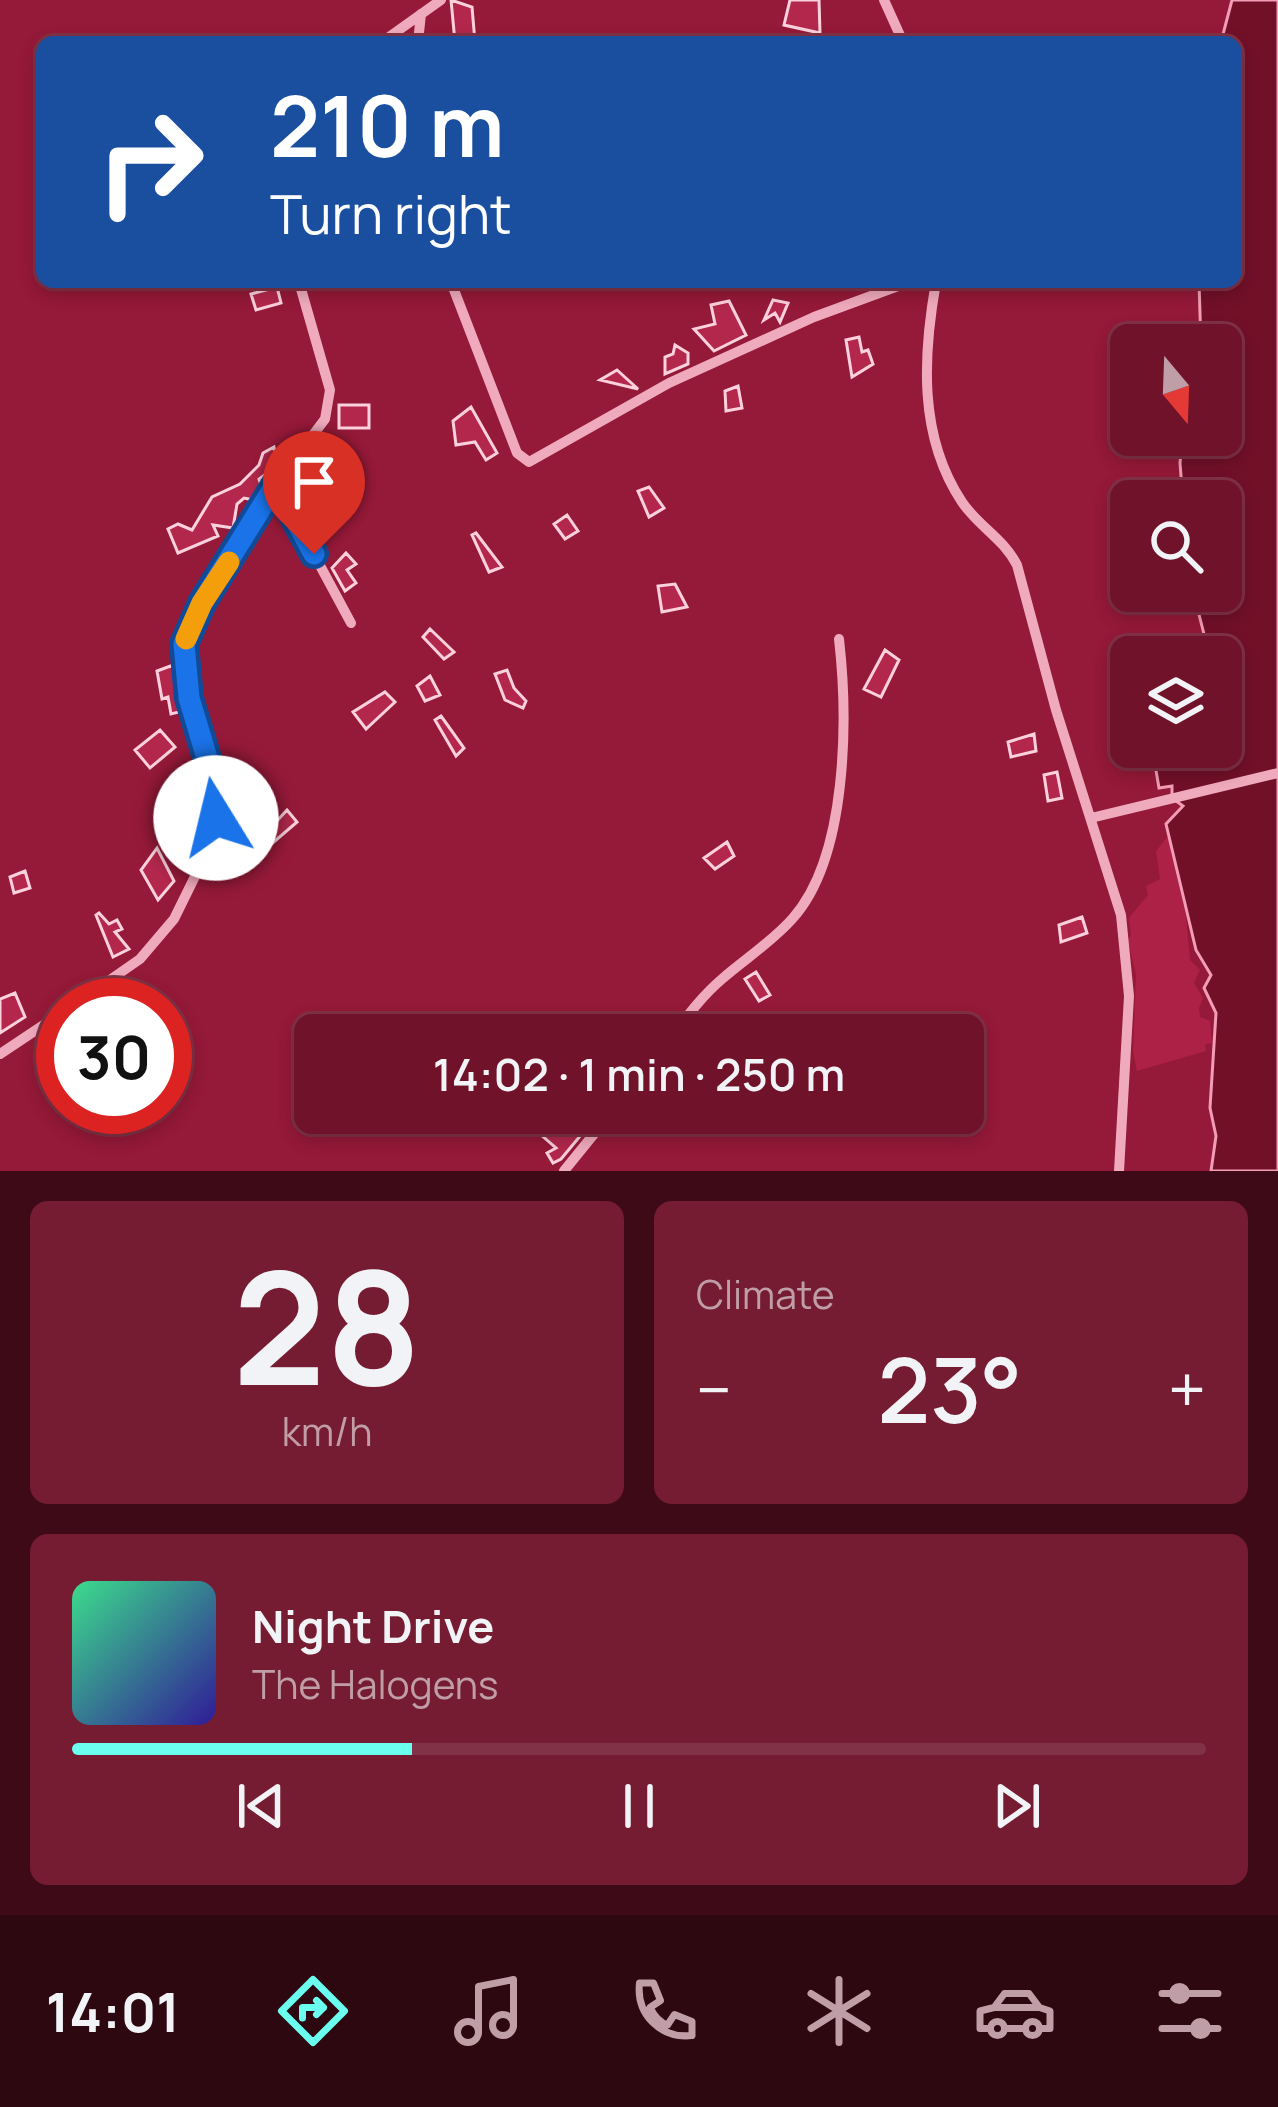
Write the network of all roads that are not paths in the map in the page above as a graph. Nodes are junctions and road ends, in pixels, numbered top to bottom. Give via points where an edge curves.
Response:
1 (441, 0) edge
2 (884, 0) edge
3 (421, 14) junction
4 (390, 36) edge
5 (419, 36) edge
6 (900, 36) edge
7 (301, 288) edge
8 (453, 288) edge
9 (894, 288) edge
10 (935, 288) edge
11 (276, 484) junction
12 (351, 623) dead end
13 (839, 639) dead end
14 (1278, 773) edge
15 (1096, 816) junction
16 (113, 978) edge
17 (691, 1014) edge
18 (36, 1030) edge
19 (0, 1054) edge
20 (594, 1134) edge
21 (564, 1171) edge
22 (1119, 1171) edge

1 - 3 street
2 - 6 street
3 - 4 street
3 - 5 street
7 - 11 street via 330,404
8 - 9 street via 517,453 529,462 669,383
10 - 15 street via 925,373 939,454 964,506 1017,565 1056,710
11 - 12 street
11 - 16 street via 184,644 189,698 216,788 210,846 174,919
13 - 17 street via 842,744 826,862 792,920
14 - 15 street
15 - 22 street via 1127,958
18 - 19 street
20 - 21 street

